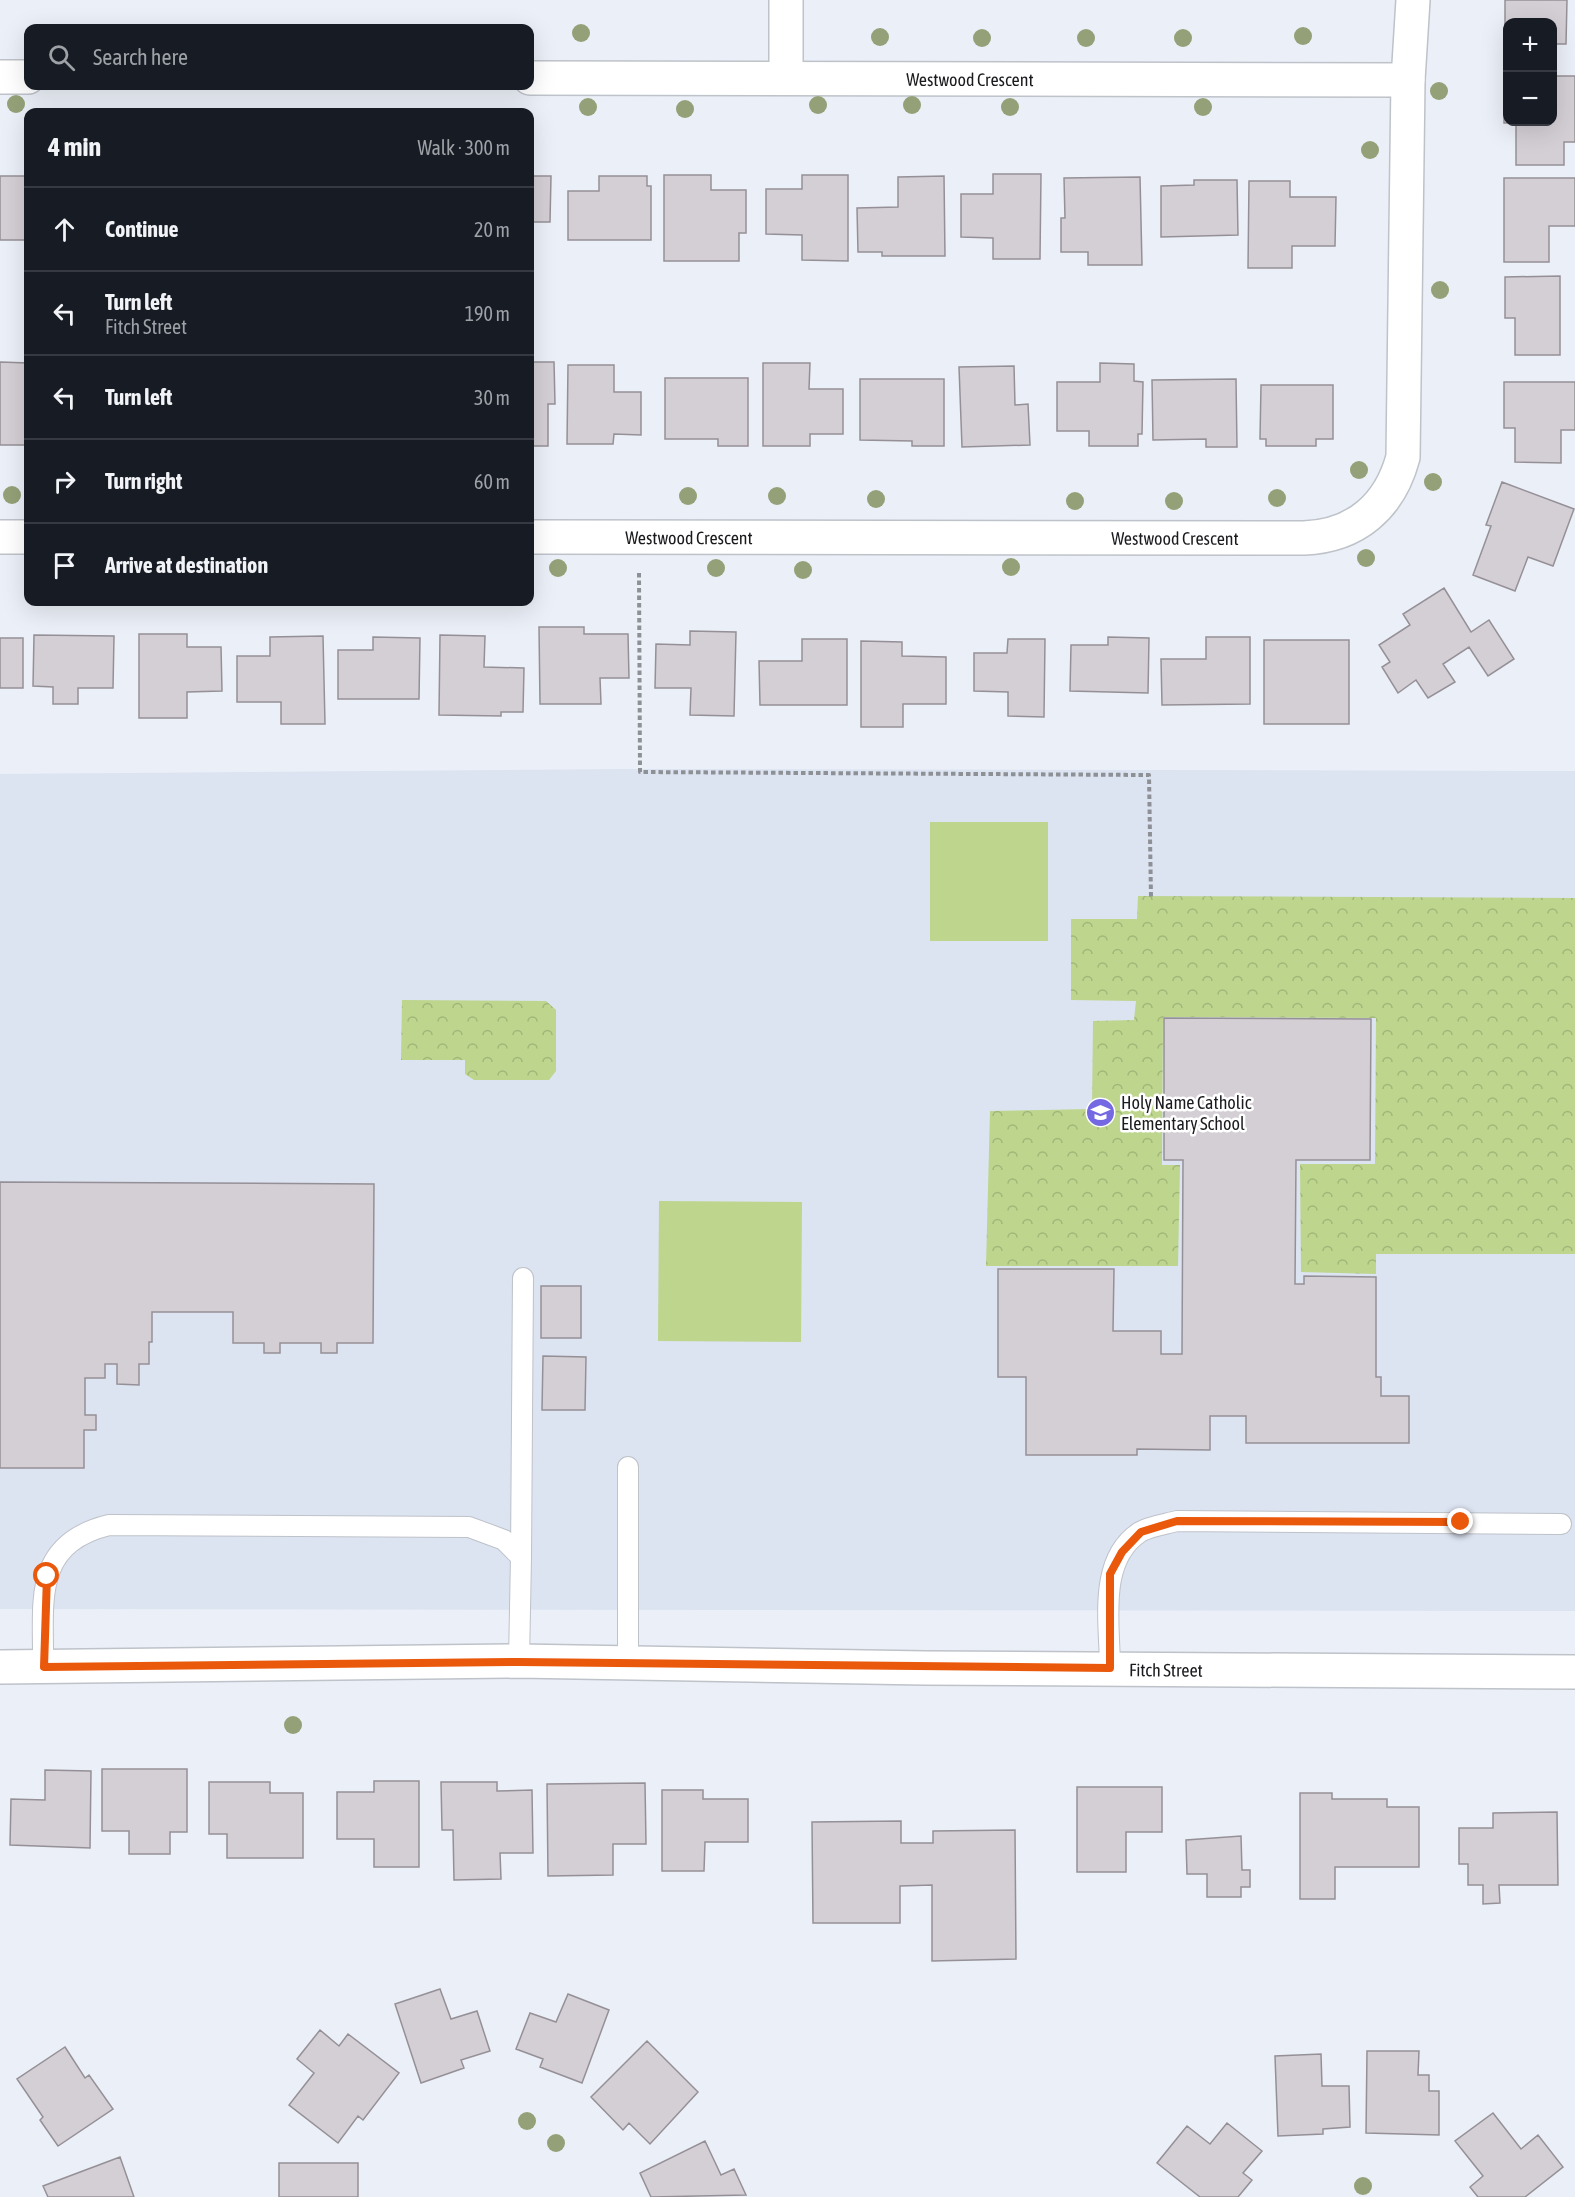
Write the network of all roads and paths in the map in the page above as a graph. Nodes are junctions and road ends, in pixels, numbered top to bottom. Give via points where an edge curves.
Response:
1 (786, 0) edge
2 (1413, 0) edge
3 (0, 77) edge
4 (24, 77) edge
5 (534, 78) edge
6 (786, 78) junction
7 (1408, 80) junction
8 (0, 537) edge
9 (24, 537) edge
10 (534, 537) edge
11 (638, 537) junction
12 (1151, 897) dead end
13 (523, 1278) dead end
14 (628, 1467) dead end
15 (1561, 1524) dead end
16 (521, 1557) junction
17 (519, 1662) junction
18 (628, 1664) junction
19 (0, 1667) edge
20 (44, 1667) junction
21 (1110, 1668) junction
22 (1575, 1672) edge

1 - 6 street
2 - 7 street, Westwood Crescent
3 - 4 street
5 - 6 street, Westwood Crescent
6 - 7 street, Westwood Crescent
7 - 11 street, Westwood Crescent via 1403,457 1394,487 1363,521 1335,534 1305,538
8 - 9 street
10 - 11 street, Westwood Crescent
11 - 12 path via 640,772 1149,775
13 - 16 lane
14 - 18 lane
15 - 21 lane via 1177,1521 1141,1532 1122,1552 1110,1574
16 - 17 lane
16 - 20 lane via 504,1540 469,1527 109,1526 86,1531 65,1546 51,1564 45,1587
17 - 18 street, Fitch Street
17 - 20 street, Fitch Street
18 - 21 street, Fitch Street
19 - 20 street, Fitch Street
21 - 22 street, Fitch Street

